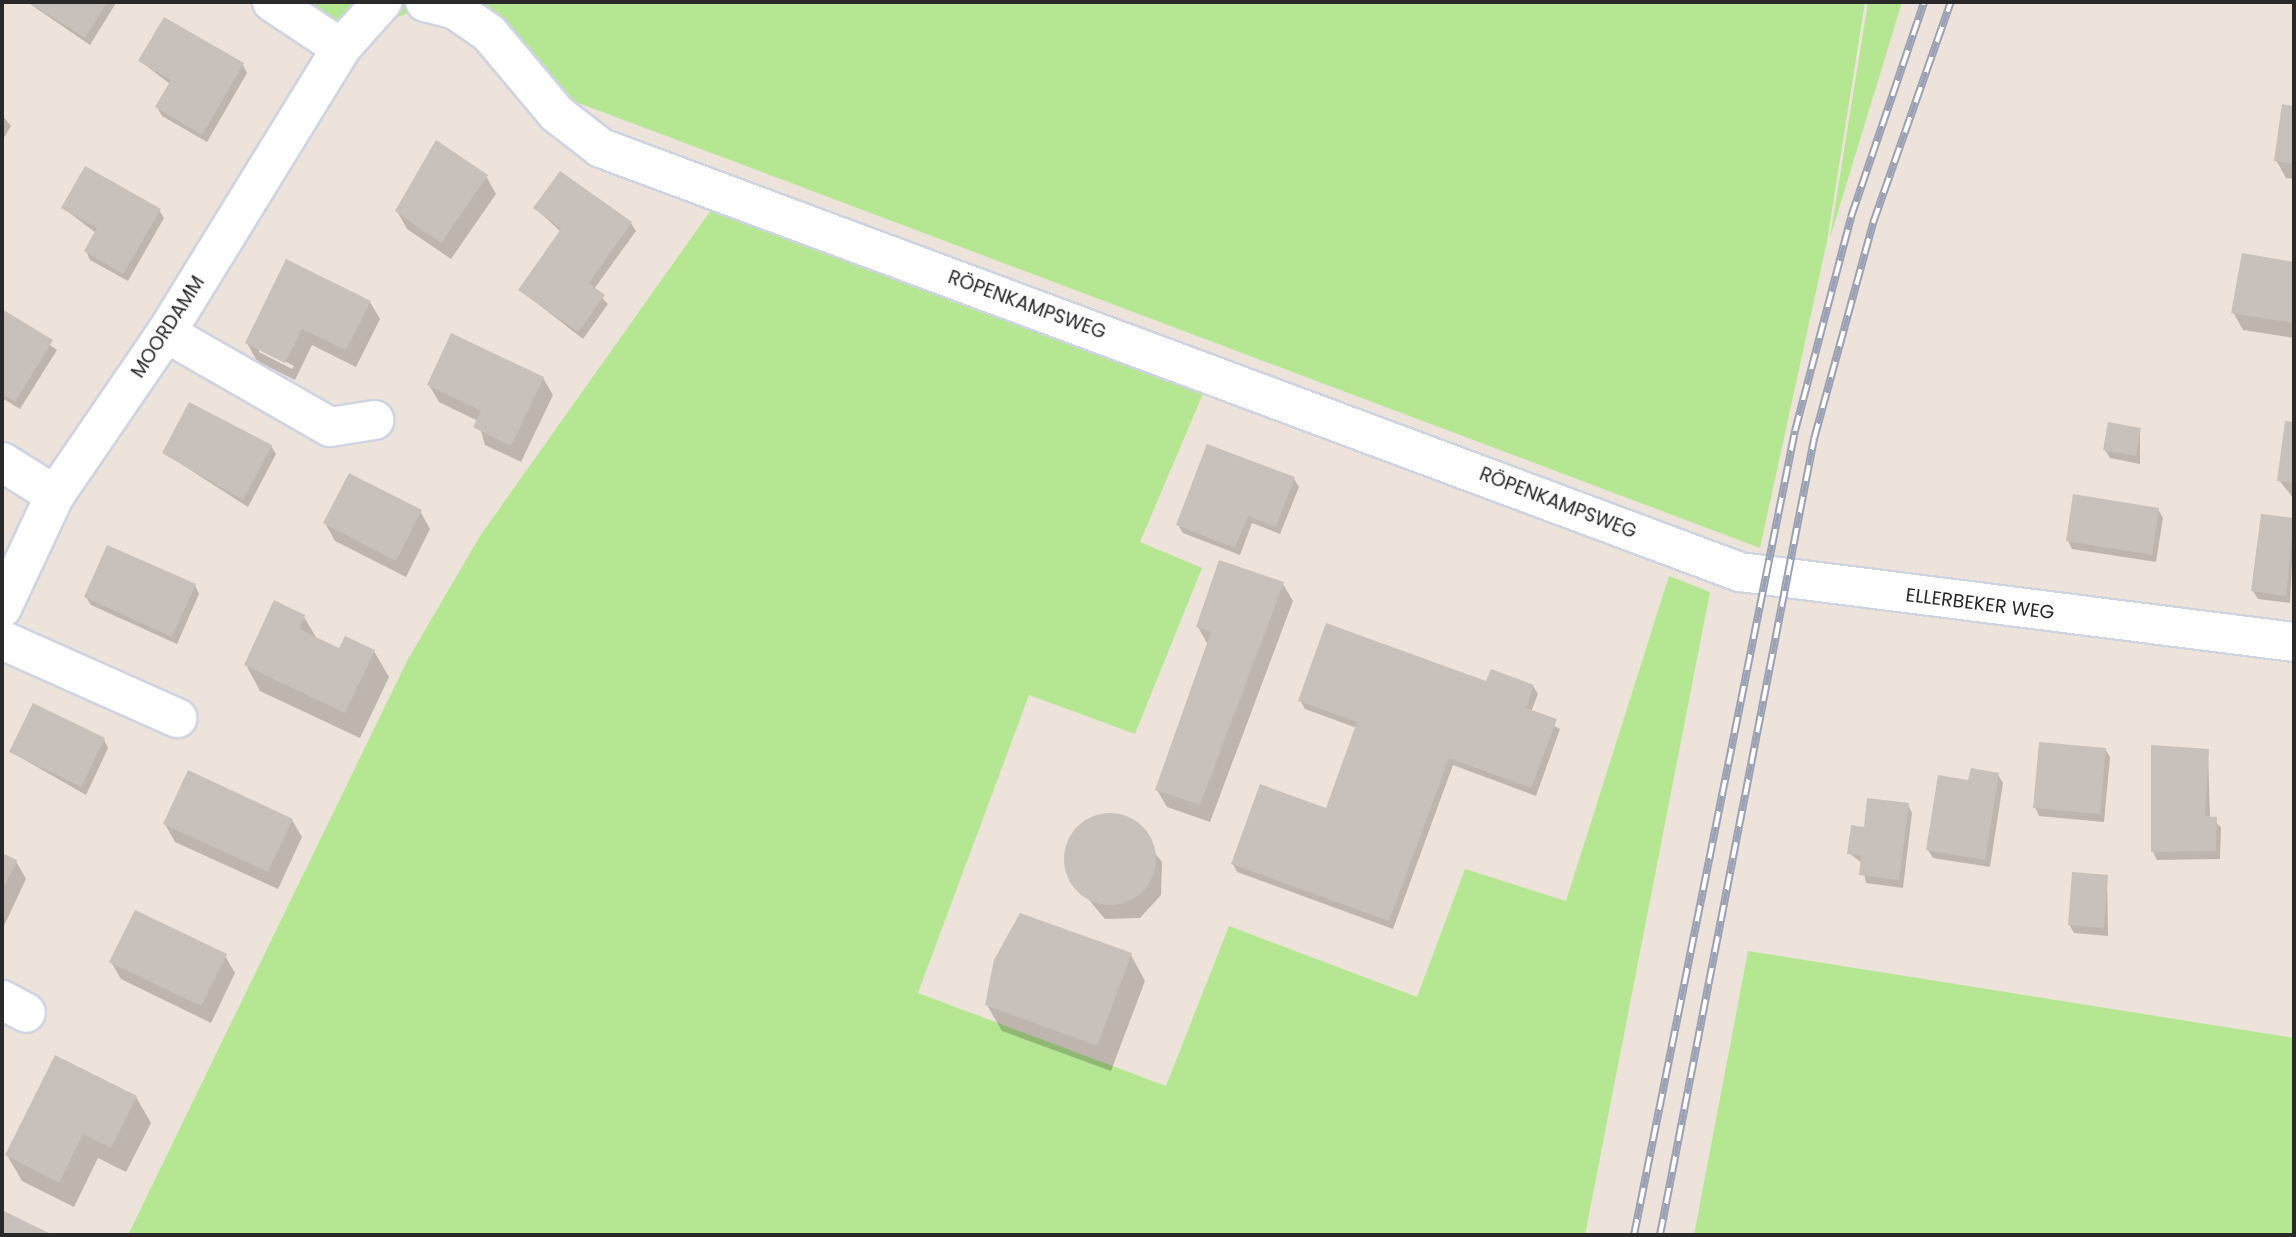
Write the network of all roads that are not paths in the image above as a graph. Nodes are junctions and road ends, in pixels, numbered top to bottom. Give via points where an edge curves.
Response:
1 (272, 2) edge
2 (382, 2) edge
3 (425, 2) edge
4 (341, 48) junction
5 (166, 333) junction
6 (374, 420) dead end
7 (2, 462) edge
8 (55, 495) junction
9 (1671, 546) joint
10 (2, 608) edge
11 (2, 639) edge
12 (2294, 642) edge
13 (177, 718) dead end

1 - 4 street
2 - 4 street
3 - 9 street, RÖPENKAMPSWEG via 454,9 489,33 557,114 601,148
4 - 5 street, MOORDAMM
5 - 6 street via 330,427
5 - 8 street, MOORDAMM
7 - 8 street
8 - 10 street, MOORDAMM
9 - 12 street, ELLERBEKER WEG via 1785,582
11 - 13 street

